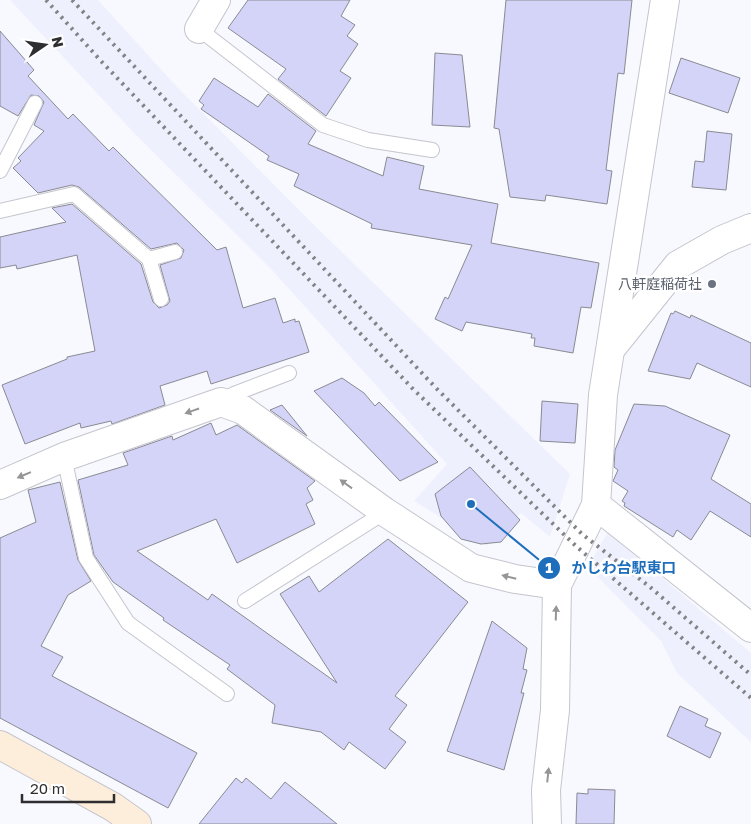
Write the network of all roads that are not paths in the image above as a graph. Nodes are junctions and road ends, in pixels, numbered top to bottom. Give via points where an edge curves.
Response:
1 (216, 0) edge
2 (665, 0) edge
3 (199, 29) joint
4 (35, 103) dead end
5 (432, 150) dead end
6 (0, 171) edge
7 (0, 211) edge
8 (751, 228) edge
9 (175, 252) dead end
10 (149, 259) junction
11 (161, 299) dead end
12 (613, 346) junction
13 (289, 373) dead end
14 (221, 402) junction
15 (64, 457) junction
16 (0, 485) edge
17 (596, 505) junction
18 (385, 512) junction
19 (557, 584) junction
20 (245, 601) dead end
21 (751, 628) edge
22 (227, 694) dead end
23 (0, 745) edge
24 (137, 824) edge
25 (547, 824) edge

1 - 3 street
2 - 12 street
3 - 5 lane via 323,124 368,140
4 - 6 lane
7 - 10 lane via 74,194
8 - 12 street via 722,240 678,266
9 - 10 lane
10 - 11 lane
12 - 17 street via 604,395
13 - 14 lane
14 -> 15 street
18 -> 14 street via 243,410
15 -> 16 street
15 - 22 lane via 86,558 128,623
17 - 19 street
17 - 21 street
19 -> 18 street via 515,579 471,568
18 - 20 lane
25 -> 19 street via 546,790 555,710
23 - 24 street via 114,807

